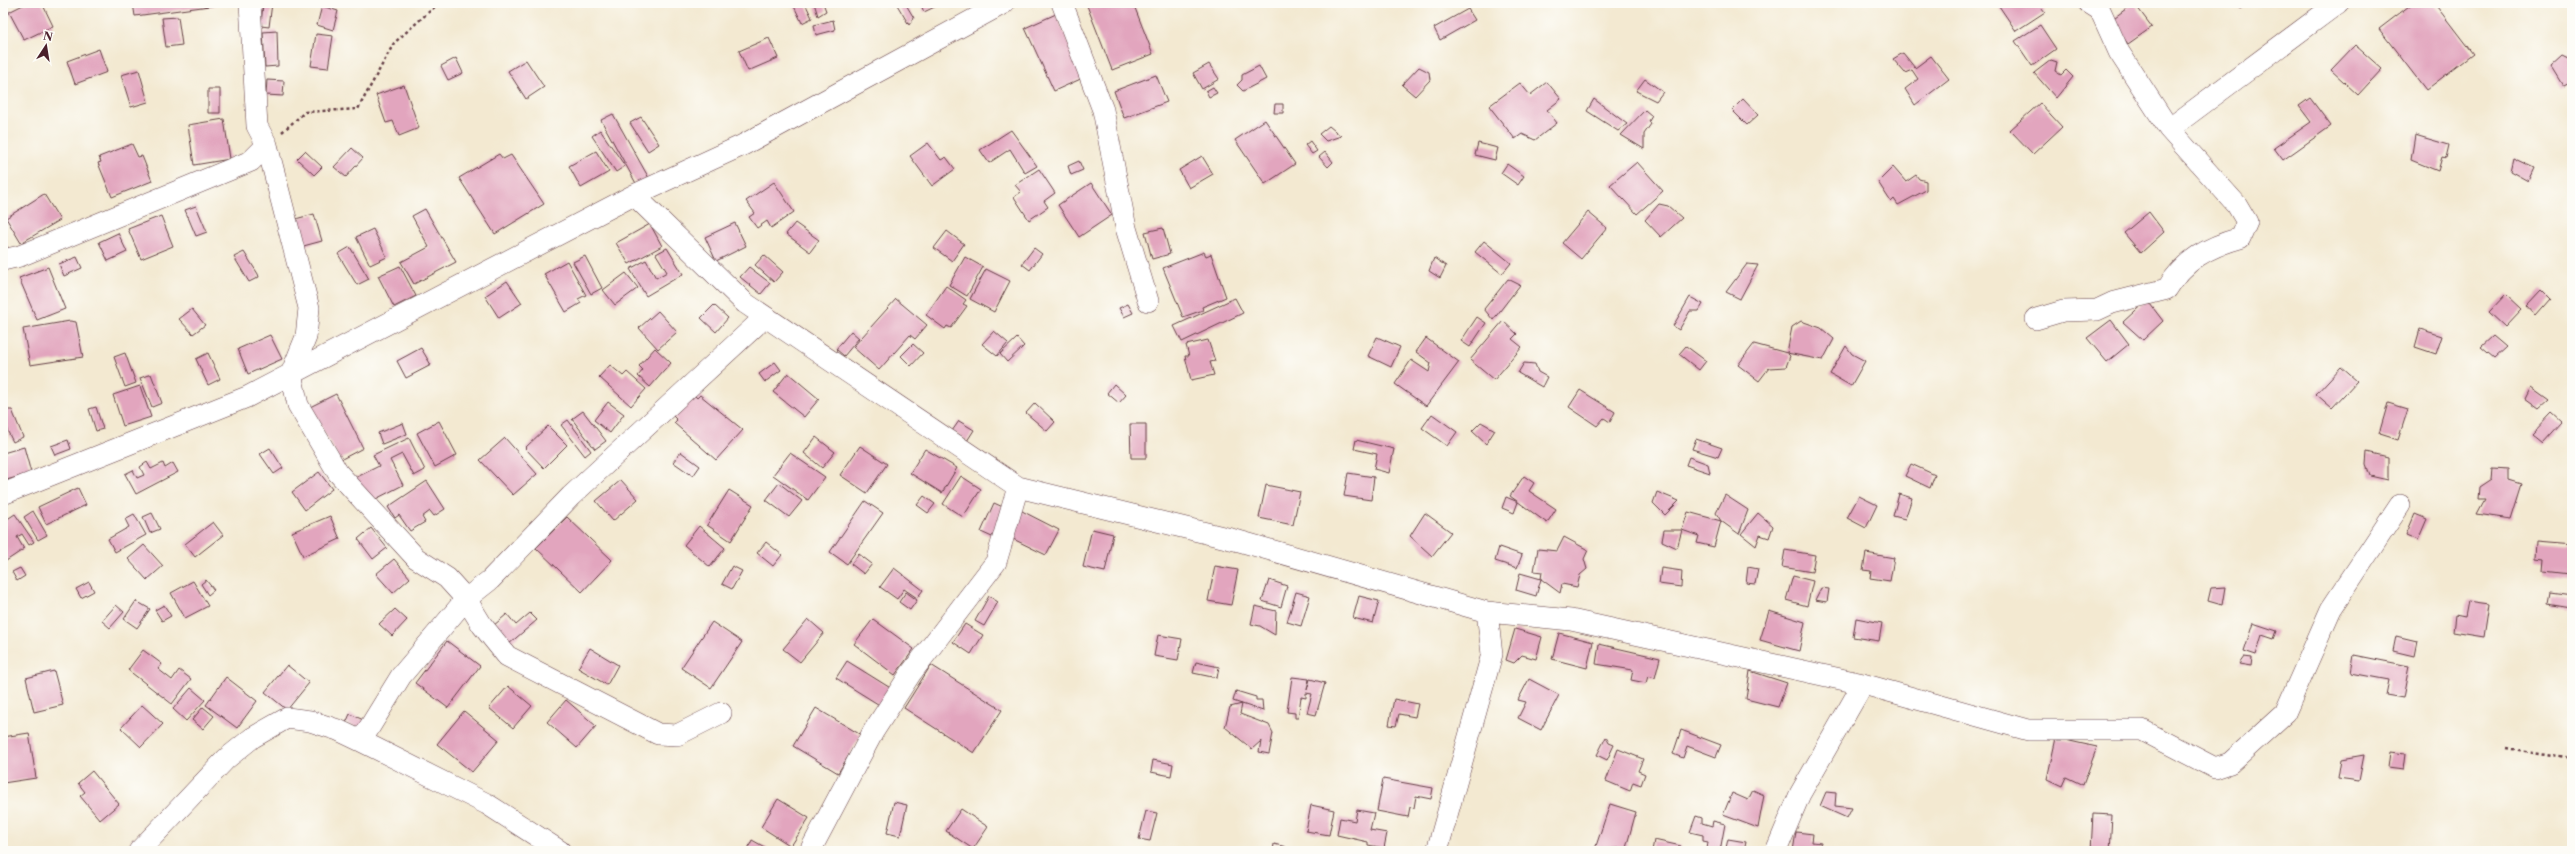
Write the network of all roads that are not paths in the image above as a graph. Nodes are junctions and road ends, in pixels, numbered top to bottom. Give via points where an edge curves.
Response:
1 (250, 3) edge
2 (1004, 3) edge
3 (1062, 3) edge
4 (2089, 3) edge
5 (2338, 3) edge
6 (2169, 129) junction
7 (267, 145) junction
8 (634, 195) junction
9 (3, 260) edge
10 (1148, 301) dead end
11 (766, 317) junction
12 (2036, 319) dead end
13 (291, 374) junction
14 (1018, 487) junction
15 (3, 494) edge
16 (2400, 505) dead end
17 (466, 600) junction
18 (1487, 612) junction
19 (1863, 684) junction
20 (721, 713) dead end
21 (361, 740) junction
22 (139, 851) edge
23 (560, 851) edge
24 (810, 851) edge
25 (1437, 851) edge
26 (1776, 851) edge

1 - 7 street via 257,126
2 - 8 street via 743,145
3 - 10 street via 1103,110 1126,228
4 - 6 street via 2100,10 2119,52
5 - 6 street
6 - 12 street via 2237,205 2247,222 2240,238 2195,255 2176,274 2167,289 2112,303 2097,310 2063,310
7 - 9 street via 251,160 20,256
7 - 13 street via 309,308 306,337
8 - 11 street via 745,303
8 - 13 street
11 - 14 street
11 - 17 street via 571,496 490,580
13 - 15 street via 247,397
13 - 17 street via 298,405 338,473 396,540 416,558 447,578
14 - 18 street via 1239,541
14 - 24 street via 996,562 911,673 873,732
16 - 19 street via 2331,608 2285,714 2230,762 2215,768 2142,730 2028,730
17 - 20 street via 507,656 647,730 658,734 677,735
17 - 21 street via 401,676
18 - 19 street via 1571,620
18 - 25 street via 1492,654
19 - 26 street via 1800,794
21 - 22 street via 310,721 283,719 252,738 226,759
21 - 23 street via 487,804

